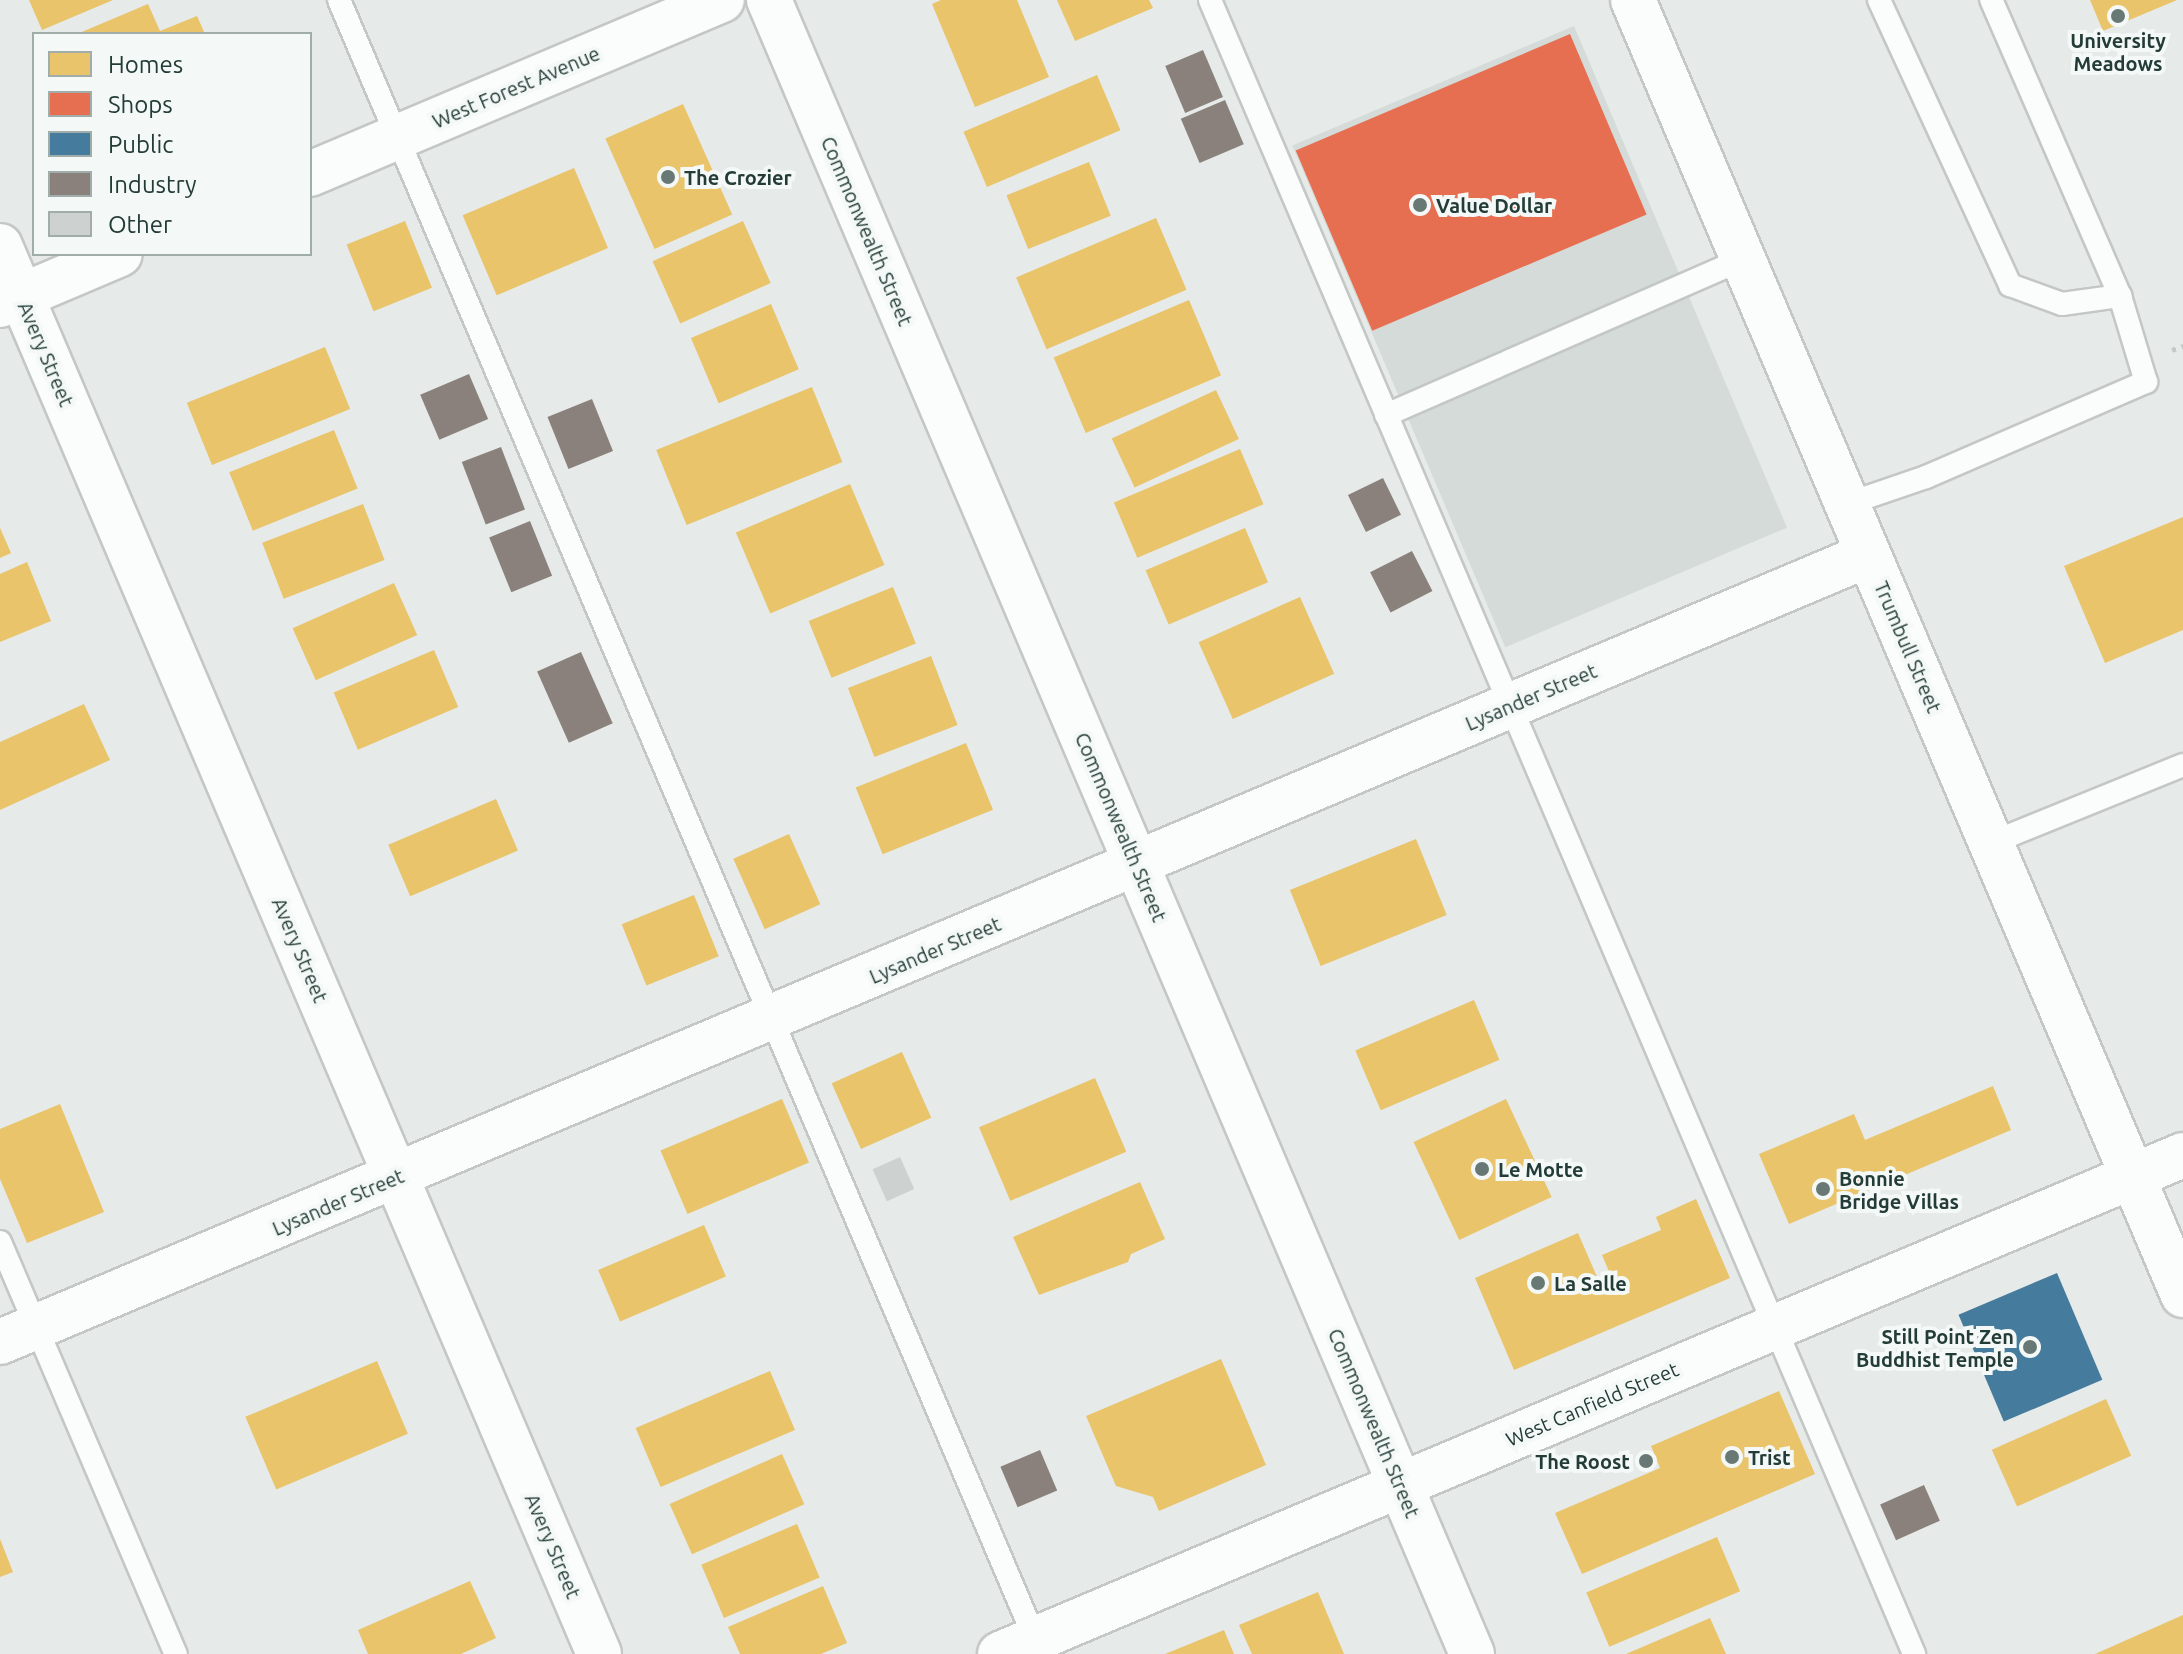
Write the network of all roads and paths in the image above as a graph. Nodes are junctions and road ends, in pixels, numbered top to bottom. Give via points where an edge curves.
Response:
1 (339, 0) edge
2 (722, 0) edge
3 (769, 0) edge
4 (1210, 0) edge
5 (1633, 0) edge
6 (1879, 0) edge
7 (1991, 0) edge
8 (396, 138) junction
9 (312, 173) edge
10 (0, 246) edge
11 (115, 256) edge
12 (1743, 259) junction
13 (2120, 296) junction
14 (11, 300) edge
15 (1386, 415) junction
16 (1847, 504) junction
17 (1868, 555) junction
18 (1509, 707) junction
19 (2183, 765) edge
20 (1991, 843) junction
21 (1137, 865) junction
22 (771, 1019) junction
23 (2183, 1155) edge
24 (2132, 1175) junction
25 (396, 1178) junction
26 (0, 1242) edge
27 (2183, 1295) edge
28 (1775, 1326) junction
29 (18, 1335) edge
30 (1400, 1486) junction
31 (1025, 1649) edge
32 (176, 1654) edge
33 (599, 1654) edge
34 (1472, 1654) edge
35 (1914, 1654) edge

1 - 8 lane
2 - 8 street, West Forest Avenue
3 - 21 street, Commonwealth Street
4 - 15 lane
5 - 12 street, Trumbull Street
6 - 13 lane via 2010,285 2062,304
7 - 13 lane
8 - 9 street, West Forest Avenue
8 - 22 lane
10 - 14 street, Avery Street
11 - 14 street
12 - 15 lane
12 - 16 street, Trumbull Street
13 - 16 lane via 2146,382 1926,477
14 - 25 street, Avery Street
15 - 18 lane
16 - 17 street, Trumbull Street
17 - 18 street, Lysander Street
17 - 20 street, Trumbull Street
18 - 21 street, Lysander Street
18 - 28 lane
19 - 20 lane
20 - 24 street, Trumbull Street
21 - 22 street, Lysander Street
21 - 30 street, Commonwealth Street
22 - 25 street, Lysander Street
22 - 31 lane
23 - 24 street, West Canfield Street
24 - 27 street, Trumbull Street
24 - 28 street, West Canfield Street
25 - 29 street, Lysander Street
25 - 33 street, Avery Street
26 - 29 lane
28 - 30 street, West Canfield Street
28 - 35 lane
29 - 32 lane
30 - 31 street, West Canfield Street
30 - 34 street, Commonwealth Street

